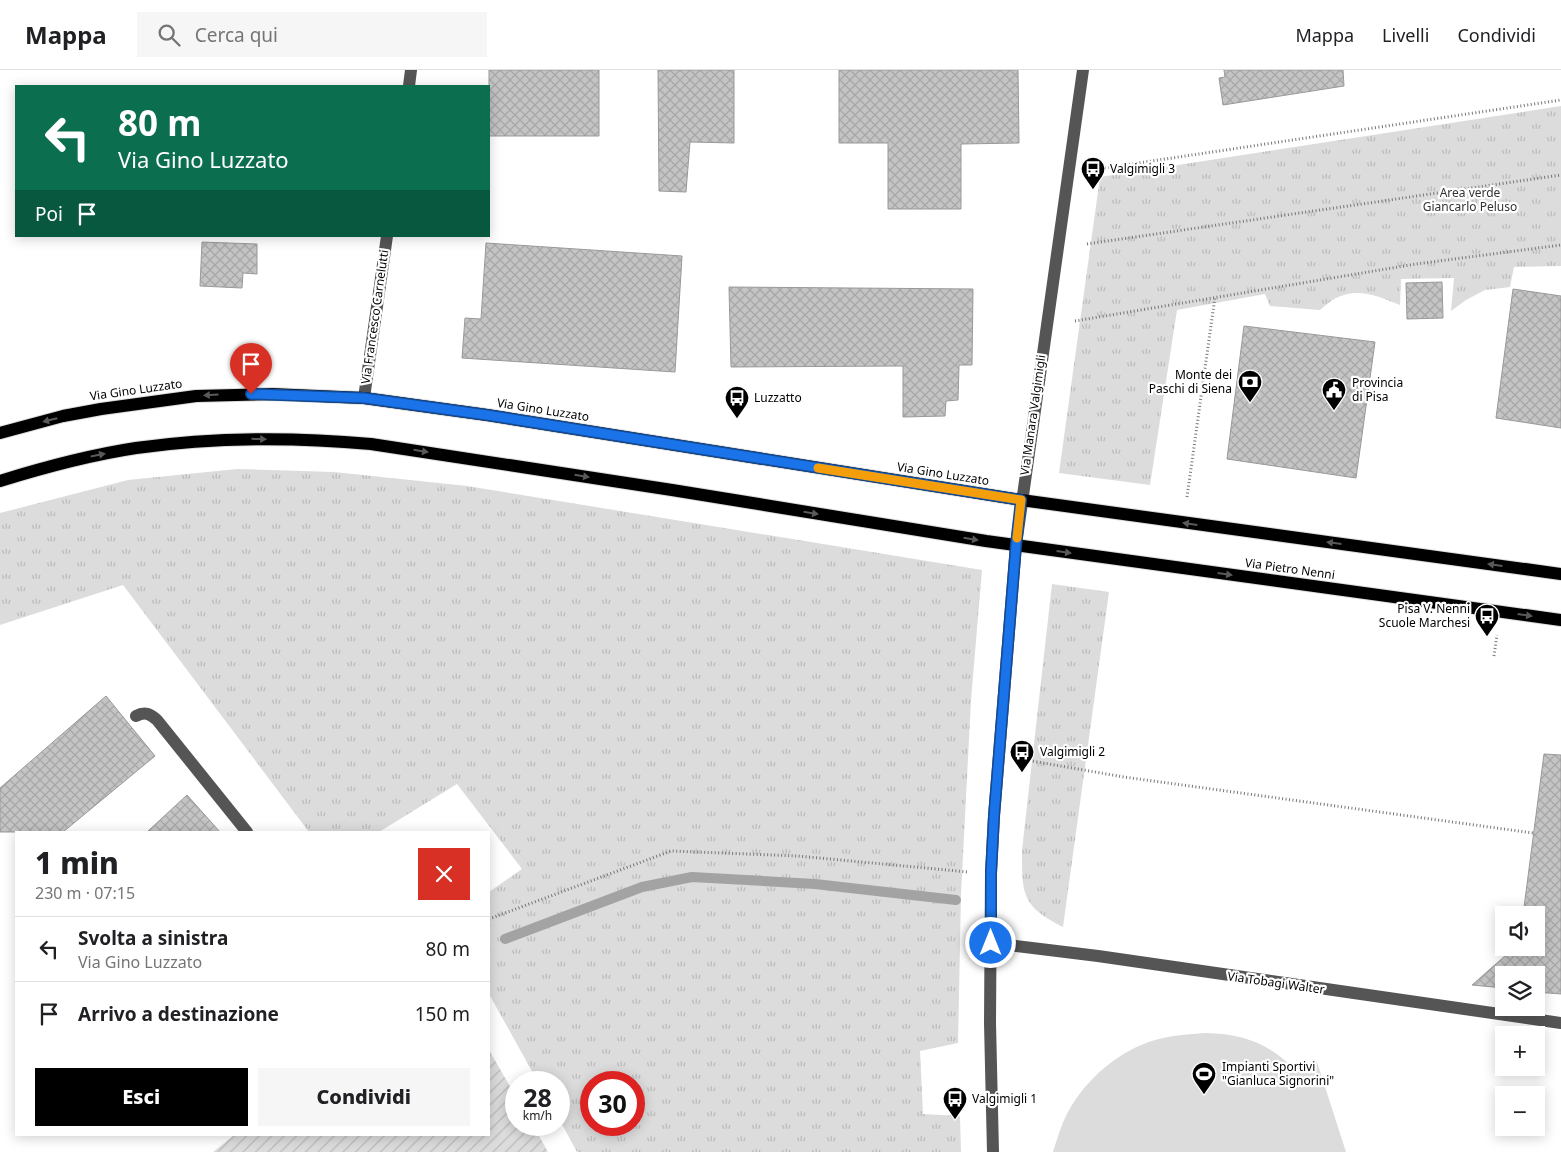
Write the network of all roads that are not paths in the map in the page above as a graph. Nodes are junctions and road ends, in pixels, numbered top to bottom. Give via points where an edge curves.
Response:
1 (411, 70) edge
2 (1083, 70) edge
3 (408, 85) edge
4 (386, 237) edge
5 (364, 398) junction
6 (0, 433) edge
7 (0, 481) edge
8 (1021, 500) junction
9 (1016, 545) junction
10 (1561, 574) edge
11 (1561, 620) edge
12 (136, 716) dead end
13 (246, 831) edge
14 (991, 943) junction
15 (1561, 1023) edge
16 (993, 1152) edge

1 - 3 street
2 - 8 street, Via Manara Valgimigli
4 - 5 street, Via Francesco Carnelutti
5 -> 6 main road, Via Gino Luzzato via 265,394 196,396 63,416
5 - 8 main road, Via Gino Luzzato
7 -> 9 main road via 66,462 136,448 243,439 339,441 402,448
8 - 9 street, Via Manara Valgimigli
10 -> 8 main road
9 -> 11 main road, Via Pietro Nenni
9 - 14 street, Via Manara Valgimigli via 994,816
12 - 13 street via 149,714 158,720
14 - 15 street, Via Tobagi Walter
14 - 16 street, Via Manara Valgimigli

